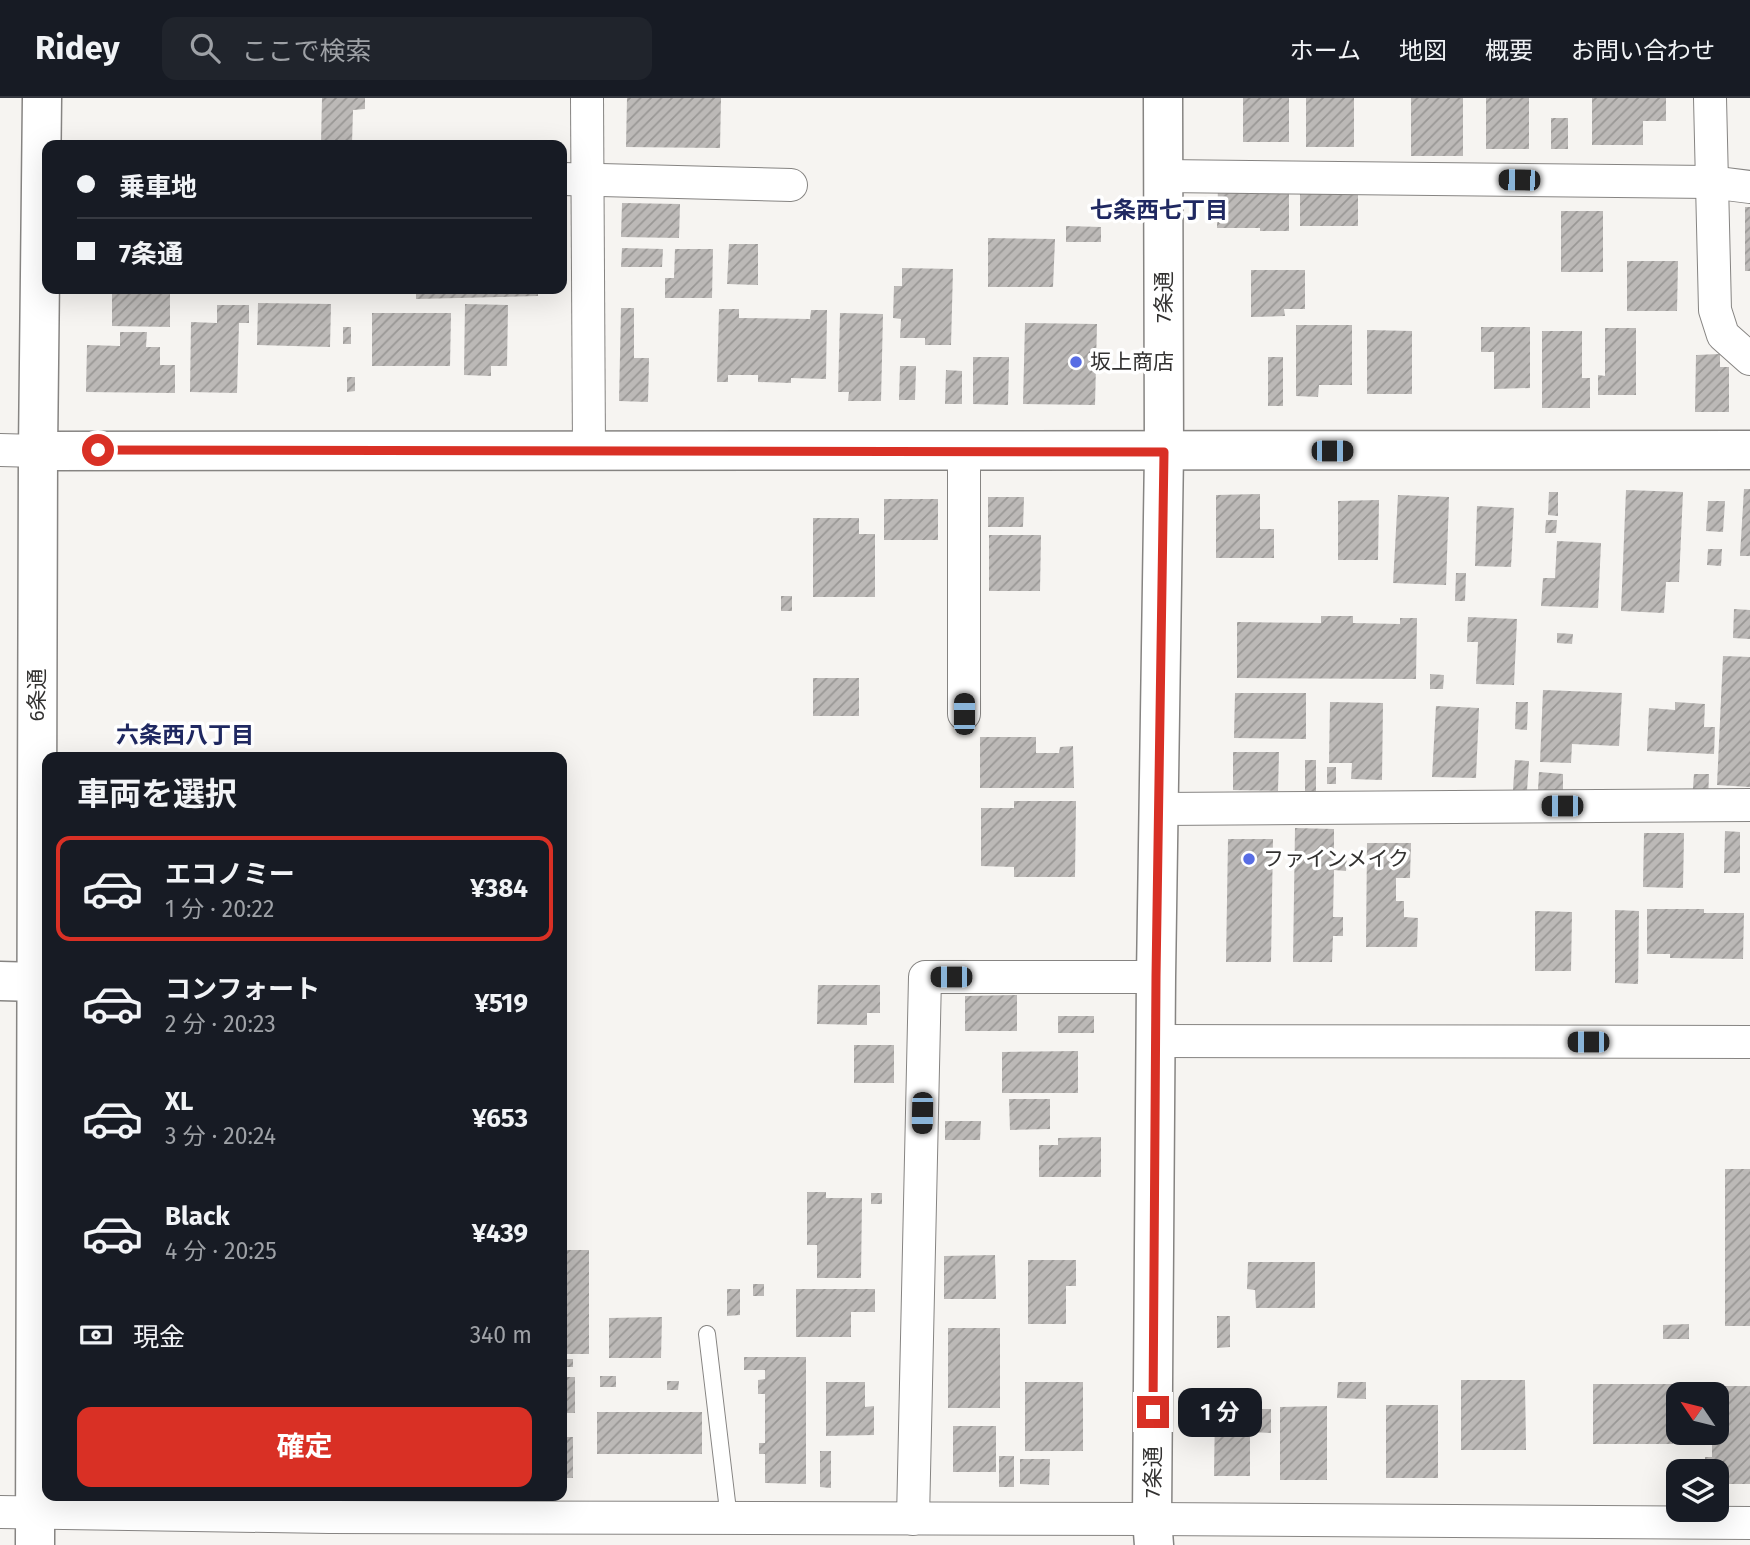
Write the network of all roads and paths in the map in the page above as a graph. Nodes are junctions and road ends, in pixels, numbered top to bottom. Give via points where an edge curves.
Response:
1 (43, 98) edge
2 (587, 98) edge
3 (1163, 98) edge
4 (1710, 98) edge
5 (44, 140) edge
6 (1164, 176) junction
7 (575, 179) edge
8 (1710, 181) junction
9 (791, 185) dead end
10 (1750, 187) edge
11 (42, 294) edge
12 (1750, 359) edge
13 (0, 450) edge
14 (589, 450) junction
15 (1750, 450) edge
16 (38, 451) junction
17 (964, 452) junction
18 (1164, 452) junction
19 (964, 714) dead end
20 (1750, 805) edge
21 (1159, 809) junction
22 (1156, 977) junction
23 (18, 981) edge
24 (1156, 1041) junction
25 (1750, 1042) edge
26 (707, 1334) dead end
27 (329, 1507) edge
28 (729, 1518) junction
29 (913, 1518) junction
30 (23, 1523) edge
31 (1744, 1531) edge
32 (585, 1532) edge
33 (1153, 1532) edge

1 - 5 street, 6条通
2 - 7 street
3 - 6 street, 7条通
4 - 8 street
6 - 8 street
6 - 18 street, 7条通
7 - 9 street
7 - 14 street
8 - 10 street
8 - 12 street via 1715,310 1723,335
11 - 16 street, 6条通
13 - 16 street
14 - 16 street
14 - 17 street
15 - 18 street
16 - 23 street, 6条通
17 - 18 street
17 - 19 street
18 - 21 street, 7条通
20 - 21 street
21 - 22 street, 7条通
22 - 24 street, 7条通
22 - 29 street via 925,978
23 - 30 street, 6条通
24 - 25 street
24 - 33 street, 7条通
26 - 28 lane
27 - 30 street
27 - 32 street
28 - 29 street
28 - 32 street
29 - 33 street
31 - 33 street

